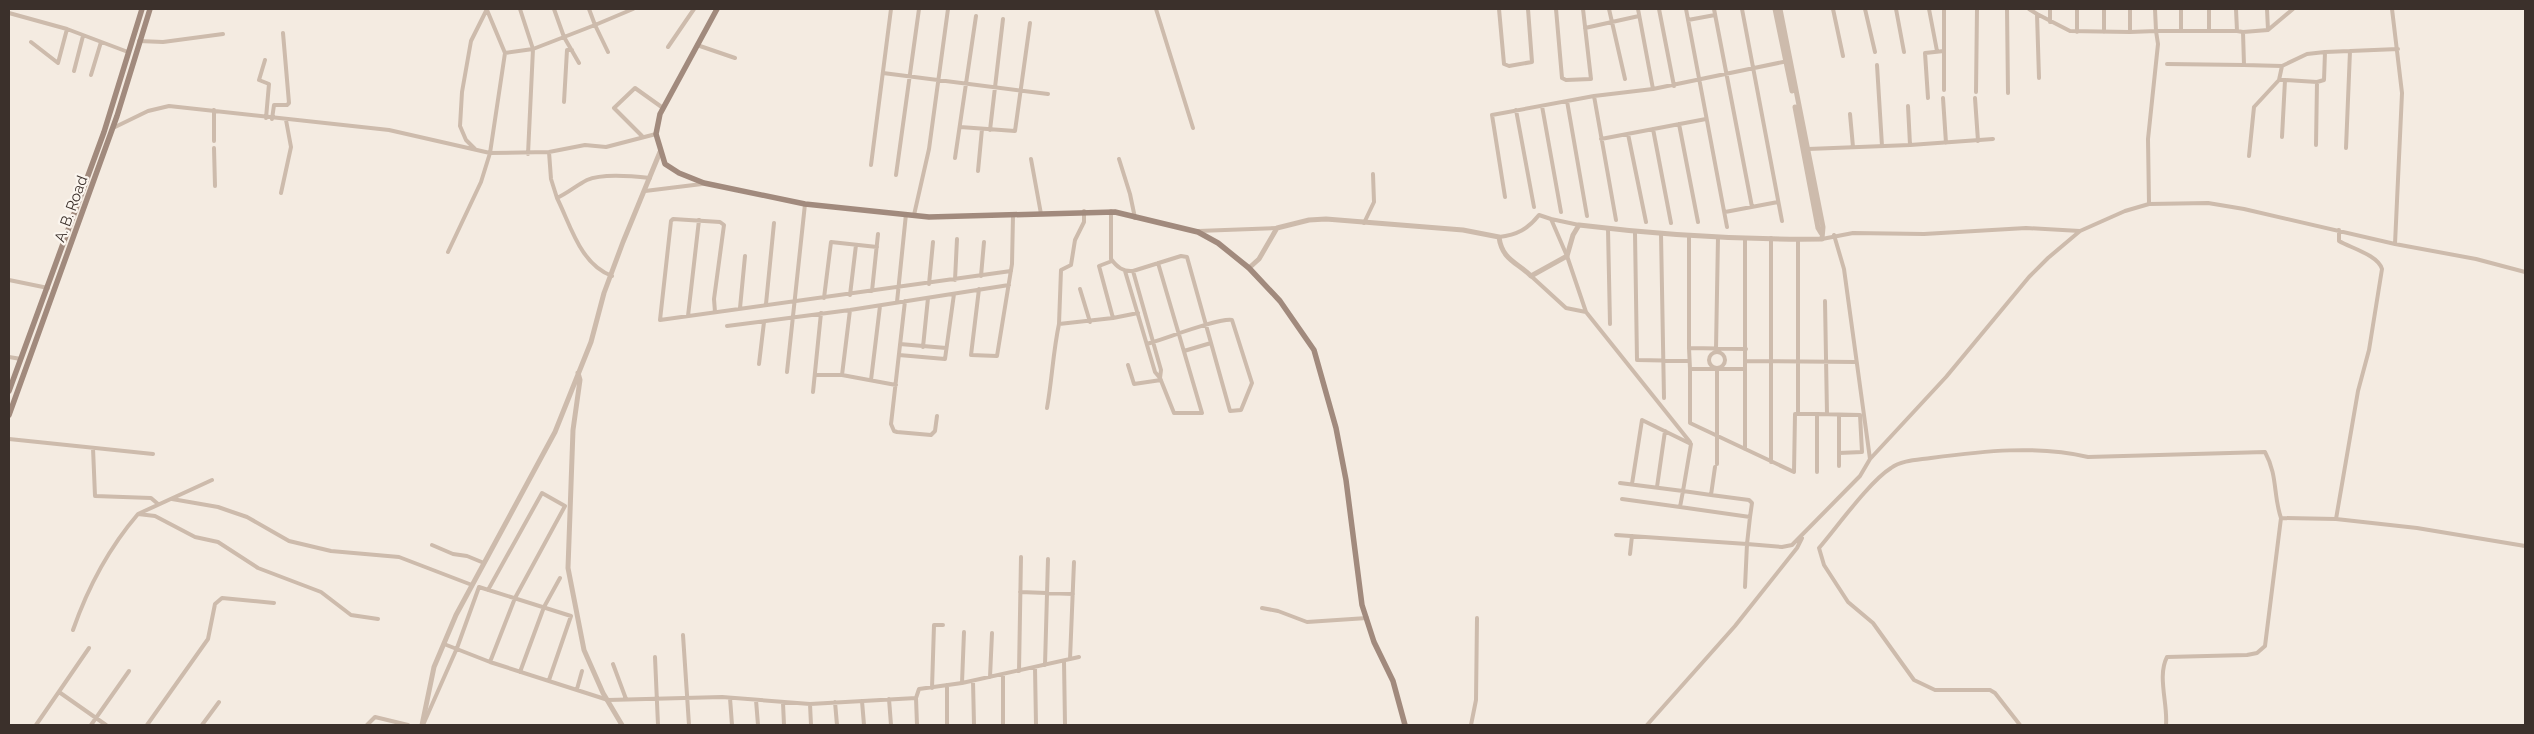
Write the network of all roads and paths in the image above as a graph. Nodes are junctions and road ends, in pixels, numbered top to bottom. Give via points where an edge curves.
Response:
1 (142, 9) edge
2 (150, 9) edge
3 (487, 9) edge
4 (520, 9) edge
5 (554, 9) edge
6 (589, 9) edge
7 (633, 9) edge
8 (694, 9) edge
9 (717, 9) edge
10 (891, 9) edge
11 (919, 9) edge
12 (948, 9) edge
13 (1156, 9) edge
14 (1499, 9) edge
15 (1528, 9) edge
16 (1556, 9) edge
17 (1583, 9) edge
18 (1609, 9) edge
19 (1638, 9) edge
20 (1660, 9) edge
21 (1686, 9) edge
22 (1714, 9) edge
23 (1742, 9) edge
24 (1775, 9) edge
25 (1780, 9) edge
26 (1833, 9) edge
27 (1865, 9) edge
28 (1896, 9) edge
29 (1929, 9) edge
30 (1944, 9) edge
31 (1976, 9) edge
32 (2007, 9) edge
33 (2029, 9) edge
34 (2050, 9) edge
35 (2077, 9) edge
36 (2104, 9) edge
37 (2130, 9) edge
38 (2156, 9) edge
39 (2181, 9) edge
40 (2209, 9) edge
41 (2236, 9) edge
42 (2267, 9) edge
43 (2293, 9) edge
44 (2392, 9) edge
45 (624, 10) edge
46 (9, 12) edge
47 (2037, 14) junction
48 (1715, 15) junction
49 (976, 16) dead end
50 (1639, 16) junction
51 (1003, 19) dead end
52 (1688, 20) junction
53 (1612, 22) junction
54 (2050, 22) junction
55 (1030, 23) dead end
56 (596, 25) junction
57 (1585, 28) junction
58 (67, 29) junction
59 (2268, 30) junction
60 (2156, 31) junction
61 (2181, 31) junction
62 (2209, 31) junction
63 (2237, 31) junction
64 (2077, 32) junction
65 (2104, 32) junction
66 (2130, 32) junction
67 (2243, 32) junction
68 (283, 33) dead end
69 (223, 34) dead end
70 (83, 36) junction
71 (564, 37) junction
72 (139, 41) junction
73 (31, 42) dead end
74 (101, 42) junction
75 (697, 45) junction
76 (668, 47) dead end
77 (534, 49) junction
78 (2398, 49) junction
79 (572, 50) junction
80 (2350, 50) junction
81 (1937, 51) junction
82 (1944, 51) junction
83 (128, 52) junction
84 (505, 52) junction
85 (608, 52) dead end
86 (1875, 52) dead end
87 (1904, 52) dead end
88 (2325, 52) junction
89 (1843, 56) dead end
90 (735, 58) dead end
91 (265, 60) dead end
92 (1788, 61) junction
93 (579, 63) dead end
94 (2167, 64) dead end
95 (2244, 64) junction
96 (1877, 65) dead end
97 (2282, 66) junction
98 (1754, 70) junction
99 (74, 71) dead end
100 (883, 73) junction
101 (91, 75) dead end
102 (1726, 76) junction
103 (910, 77) junction
104 (2038, 78) dead end
105 (1625, 79) dead end
106 (939, 80) junction
107 (2279, 80) junction
108 (2285, 80) junction
109 (1698, 81) junction
110 (2317, 82) junction
111 (967, 84) junction
112 (1674, 86) junction
113 (996, 87) junction
114 (1653, 89) junction
115 (1022, 90) junction
116 (1944, 90) dead end
117 (1976, 92) dead end
118 (2008, 93) dead end
119 (1048, 94) dead end
120 (1594, 96) junction
121 (1928, 98) dead end
122 (1943, 98) dead end
123 (1975, 98) dead end
124 (1566, 101) junction
125 (564, 102) dead end
126 (271, 105) junction
127 (1542, 106) junction
128 (1908, 106) dead end
129 (663, 108) junction
130 (214, 110) junction
131 (1516, 110) junction
132 (1850, 114) dead end
133 (109, 115) junction
134 (117, 118) junction
135 (266, 118) junction
136 (272, 118) junction
137 (1706, 119) junction
138 (286, 120) junction
139 (1679, 124) junction
140 (960, 127) junction
141 (113, 128) junction
142 (1193, 128) dead end
143 (982, 129) junction
144 (1653, 129) junction
145 (990, 130) junction
146 (656, 134) junction
147 (1628, 134) junction
148 (642, 136) junction
149 (2282, 137) dead end
150 (1601, 139) junction
151 (1993, 139) dead end
152 (214, 141) dead end
153 (1978, 141) junction
154 (1946, 143) junction
155 (1910, 145) junction
156 (2316, 145) dead end
157 (1882, 146) junction
158 (214, 148) dead end
159 (1853, 148) junction
160 (2346, 148) dead end
161 (1808, 149) junction
162 (476, 150) junction
163 (550, 152) junction
164 (660, 152) junction
165 (490, 153) junction
166 (528, 154) junction
167 (2249, 156) dead end
168 (956, 158) dead end
169 (1031, 159) dead end
170 (1119, 159) dead end
171 (871, 165) dead end
172 (978, 171) dead end
173 (1373, 174) dead end
174 (896, 175) dead end
175 (650, 178) junction
176 (704, 183) junction
177 (215, 186) dead end
178 (644, 191) junction
179 (281, 193) dead end
180 (1505, 197) dead end
181 (557, 198) junction
182 (1778, 202) junction
183 (805, 204) junction
184 (2149, 204) junction
185 (1534, 207) dead end
186 (1752, 207) junction
187 (1084, 211) junction
188 (1113, 212) junction
189 (1561, 212) dead end
190 (1725, 212) junction
191 (906, 214) junction
192 (1041, 214) junction
193 (914, 215) junction
194 (1013, 216) junction
195 (1587, 216) dead end
196 (1135, 218) junction
197 (1551, 219) junction
198 (699, 220) junction
199 (1616, 220) dead end
200 (1782, 221) dead end
201 (1646, 222) dead end
202 (1698, 222) dead end
203 (1364, 223) junction
204 (1671, 223) dead end
205 (774, 224) dead end
206 (1579, 225) junction
207 (1727, 227) dead end
208 (1277, 228) junction
209 (1608, 229) junction
210 (1196, 231) junction
211 (2080, 231) junction
212 (2339, 231) junction
213 (1635, 233) junction
214 (878, 234) dead end
215 (1661, 234) junction
216 (1834, 235) junction
217 (1688, 236) junction
218 (1822, 236) junction
219 (1499, 237) junction
220 (1718, 237) junction
221 (1745, 238) junction
222 (1771, 238) junction
223 (957, 239) dead end
224 (1798, 239) junction
225 (933, 242) dead end
226 (984, 242) dead end
227 (856, 244) junction
228 (2394, 244) junction
229 (877, 247) junction
230 (448, 252) dead end
231 (745, 256) dead end
232 (1568, 256) junction
233 (1112, 261) junction
234 (1158, 263) junction
235 (1249, 268) junction
236 (1011, 271) junction
237 (1126, 271) junction
238 (1133, 271) junction
239 (2525, 272) edge
240 (612, 276) junction
241 (981, 276) junction
242 (1531, 276) junction
243 (9, 280) edge
244 (955, 280) junction
245 (929, 284) junction
246 (1008, 285) junction
247 (898, 287) junction
248 (48, 288) junction
249 (979, 289) junction
250 (1080, 289) dead end
251 (872, 291) junction
252 (850, 294) junction
253 (954, 294) junction
254 (824, 298) junction
255 (928, 298) junction
256 (905, 301) junction
257 (1825, 301) dead end
258 (795, 302) junction
259 (897, 302) junction
260 (766, 304) junction
261 (880, 306) junction
262 (740, 308) junction
263 (850, 310) junction
264 (716, 312) junction
265 (1586, 312) junction
266 (1138, 313) junction
267 (822, 314) junction
268 (688, 316) junction
269 (793, 317) junction
270 (1113, 318) junction
271 (764, 322) junction
272 (1090, 322) junction
273 (1059, 324) junction
274 (1610, 324) dead end
275 (727, 326) dead end
276 (1206, 326) junction
277 (1179, 334) junction
278 (1153, 342) junction
279 (1211, 343) junction
280 (900, 344) junction
281 (1147, 344) junction
282 (923, 347) junction
283 (946, 348) junction
284 (1689, 348) junction
285 (1746, 349) junction
286 (1716, 350) junction
287 (1184, 351) junction
288 (899, 355) junction
289 (9, 358) edge
290 (21, 359) junction
291 (1664, 360) junction
292 (1689, 360) junction
293 (1745, 361) junction
294 (1772, 361) junction
295 (1798, 361) junction
296 (1827, 362) junction
297 (1855, 362) junction
298 (759, 364) dead end
299 (1128, 365) dead end
300 (1690, 369) junction
301 (1717, 369) junction
302 (1745, 369) junction
303 (578, 372) junction
304 (787, 372) dead end
305 (815, 375) junction
306 (842, 375) junction
307 (1160, 379) junction
308 (871, 380) junction
309 (896, 385) junction
310 (9, 391) edge
311 (813, 392) dead end
312 (1664, 398) dead end
313 (1047, 408) dead end
314 (1798, 414) junction
315 (1817, 414) junction
316 (1827, 414) junction
317 (9, 415) edge
318 (1839, 415) junction
319 (937, 416) dead end
320 (1664, 431) junction
321 (1717, 436) junction
322 (9, 439) edge
323 (1691, 444) junction
324 (93, 448) junction
325 (1745, 449) junction
326 (1839, 453) junction
327 (153, 454) dead end
328 (1870, 458) junction
329 (1771, 462) junction
330 (1839, 466) dead end
331 (1816, 472) dead end
332 (212, 480) dead end
333 (1620, 483) dead end
334 (1632, 484) junction
335 (1657, 487) junction
336 (1683, 491) junction
337 (1711, 495) junction
338 (172, 499) junction
339 (1622, 499) dead end
340 (158, 504) junction
341 (1680, 507) junction
342 (138, 514) junction
343 (1750, 517) junction
344 (2281, 518) junction
345 (2336, 519) junction
346 (1616, 535) dead end
347 (1632, 536) junction
348 (1803, 536) junction
349 (1747, 544) junction
350 (432, 545) dead end
351 (2525, 546) edge
352 (1630, 554) dead end
353 (1021, 557) dead end
354 (1048, 559) dead end
355 (1074, 562) dead end
356 (484, 563) junction
357 (560, 578) dead end
358 (472, 585) junction
359 (1745, 587) dead end
360 (488, 590) junction
361 (1020, 592) junction
362 (1047, 593) junction
363 (1072, 594) junction
364 (515, 598) junction
365 (274, 603) dead end
366 (544, 607) junction
367 (1262, 608) dead end
368 (1367, 618) junction
369 (1477, 618) dead end
370 (378, 619) dead end
371 (943, 625) dead end
372 (73, 630) dead end
373 (964, 632) dead end
374 (992, 633) dead end
375 (684, 635) dead end
376 (444, 644) junction
377 (89, 648) dead end
378 (457, 648) junction
379 (655, 657) dead end
380 (1080, 657) dead end
381 (1070, 659) junction
382 (1064, 661) junction
383 (490, 662) junction
384 (613, 664) dead end
385 (1045, 665) junction
386 (1035, 667) junction
387 (129, 671) dead end
388 (582, 671) dead end
389 (1019, 671) junction
390 (520, 672) junction
391 (1003, 674) junction
392 (990, 677) junction
393 (549, 680) junction
394 (973, 681) junction
395 (962, 683) junction
396 (948, 686) junction
397 (932, 688) junction
398 (577, 689) junction
399 (59, 692) junction
400 (688, 698) junction
401 (730, 698) junction
402 (916, 698) junction
403 (626, 699) junction
404 (658, 699) junction
405 (889, 699) junction
406 (608, 700) junction
407 (756, 700) junction
408 (862, 701) junction
409 (219, 702) dead end
410 (835, 702) junction
411 (783, 703) junction
412 (810, 704) junction
413 (96, 718) junction
414 (36, 725) edge
415 (91, 725) edge
416 (106, 725) edge
417 (147, 725) edge
418 (202, 725) edge
419 (367, 725) edge
420 (408, 725) edge
421 (423, 725) edge
422 (622, 725) edge
423 (658, 725) edge
424 (690, 725) edge
425 (732, 725) edge
426 (758, 725) edge
427 (784, 725) edge
428 (811, 725) edge
429 (837, 725) edge
430 (864, 725) edge
431 (891, 725) edge
432 (917, 725) edge
433 (947, 725) edge
434 (974, 725) edge
435 (1003, 725) edge
436 (1036, 725) edge
437 (1066, 725) edge
438 (1405, 725) edge
439 (1471, 725) edge
440 (1647, 725) edge
441 (2020, 725) edge
442 (2166, 725) edge

1 - 83 main road, A. B. Road
2 - 72 main road, A. B. Road
3 - 84 street
3 - 162 street via 471,41 462,92 460,126 466,140
4 - 77 street
5 - 71 street
6 - 56 street
7 - 45 street
8 - 76 street
9 - 75 main road
10 - 100 street
11 - 103 street
12 - 106 street
13 - 142 street
14 - 15 street via 1504,64 1508,66 1532,62
16 - 57 street via 1563,80 1591,79
17 - 57 street
18 - 53 street
19 - 50 street
20 - 112 street
21 - 52 street
22 - 48 street
23 - 98 street
24 - 92 street
25 - 92 street
26 - 89 street
27 - 86 street
28 - 87 street
29 - 81 street
30 - 82 street
31 - 117 street
32 - 118 street
33 - 47 street
34 - 54 street
35 - 64 street
36 - 65 street
37 - 66 street
38 - 60 street
39 - 61 street
40 - 62 street
41 - 63 street
42 - 59 street
43 - 59 street
44 - 78 street
45 - 56 street
46 - 58 street
47 - 54 street
47 - 104 street
48 - 52 street
48 - 102 street
49 - 111 street
50 - 53 street
50 - 114 street
51 - 113 street
52 - 109 street
53 - 57 street
53 - 105 street
54 - 64 street
55 - 115 street
56 - 71 street
56 - 85 street
58 - 70 street
58 - 73 street via 58,63
59 - 67 street
60 - 61 street
60 - 66 street
60 - 184 street via 2158,46 2148,139
61 - 62 street
62 - 63 street
63 - 67 street
64 - 65 street
65 - 66 street
67 - 95 street
68 - 126 street via 289,102 287,105
69 - 72 street via 163,42
70 - 74 street
70 - 99 street
71 - 77 street
71 - 79 street
72 - 134 main road, A. B. Road
74 - 83 street
74 - 101 street
75 - 90 street
75 - 129 main road
77 - 84 street
77 - 166 street
78 - 80 street
78 - 228 street via 2402,102
79 - 93 street
79 - 125 street via 567,50
80 - 88 street
80 - 160 street
81 - 82 street
81 - 121 street via 1925,55
82 - 116 street
83 - 133 main road, A. B. Road
84 - 165 street
88 - 97 street via 2307,54
88 - 110 street via 2324,80
91 - 126 street via 259,80 269,84
92 - 98 street
92 - 161 street
92 - 218 street
94 - 95 street
95 - 97 street
96 - 157 street
97 - 107 street
98 - 102 street
98 - 182 street
100 - 103 street
100 - 171 street
102 - 109 street
102 - 186 street
103 - 106 street
103 - 174 street
106 - 111 street
106 - 193 street via 929,149
107 - 108 street
107 - 167 street via 2254,107
108 - 110 street
108 - 149 street
109 - 112 street
109 - 137 street
110 - 156 street
111 - 113 street
111 - 140 street
112 - 114 street
113 - 115 street
113 - 145 street
114 - 120 street
115 - 119 street
115 - 145 street via 1015,131
120 - 124 street
120 - 150 street
122 - 154 street
123 - 153 street
124 - 127 street
124 - 195 street
126 - 135 street
126 - 136 street
127 - 131 street
127 - 189 street
128 - 155 street
129 - 146 main road
129 - 148 street via 635,88 614,108
130 - 135 street
130 - 141 street via 169,106 148,111
130 - 152 street
131 - 180 street via 1492,116
131 - 185 street
132 - 159 street
133 - 134 main road
133 - 248 main road, A. B. Road
134 - 141 main road, A. B. Road
135 - 136 street
136 - 138 street
137 - 139 street
137 - 190 street
138 - 162 street via 389,130
138 - 179 street via 291,147
139 - 144 street
139 - 202 street
140 - 143 street
140 - 168 street
141 - 317 main road, A. B. Road
143 - 145 street
143 - 172 street
144 - 147 street
144 - 204 street
146 - 148 street
146 - 164 main road
147 - 150 street
147 - 201 street
148 - 163 street via 606,147 586,145
150 - 199 street
151 - 153 street
153 - 154 street
154 - 155 street
155 - 157 street
157 - 159 street
158 - 177 street
159 - 161 street
161 - 218 street via 1823,226
162 - 165 street
163 - 166 street
163 - 181 street via 553,190
164 - 175 street
164 - 176 main road via 665,164
165 - 166 street
165 - 230 street via 481,182
169 - 192 street
170 - 196 street
173 - 203 street via 1374,202
175 - 178 street
175 - 181 street via 598,176
176 - 178 street
176 - 183 main road
178 - 240 street
181 - 240 street via 584,254 600,272
182 - 186 street
182 - 200 street
183 - 191 main road
183 - 258 street
184 - 211 street
184 - 212 street via 2208,203
186 - 190 street
187 - 188 main road
187 - 192 main road
187 - 273 street via 1084,222 1075,240 1071,265 1061,270
188 - 196 main road
188 - 233 street via 1109,244
190 - 207 street
191 - 193 main road
191 - 247 street
192 - 194 main road
193 - 194 main road
194 - 236 street
196 - 210 main road
197 - 206 street
197 - 219 street via 1539,215 1519,233
197 - 232 street
198 - 264 street via 724,225 714,298
198 - 268 street
198 - 268 street via 678,218 671,221 660,320
203 - 208 street via 1326,219
203 - 219 street via 1463,230
205 - 260 street
206 - 209 street
206 - 232 street
208 - 210 street
208 - 235 street via 1259,259
209 - 213 street
209 - 274 street
210 - 235 main road via 1218,243
211 - 216 street via 2026,228
211 - 328 street via 2029,277 1946,377
212 - 228 street
212 - 345 street via 2338,240 2374,258 2382,269
213 - 215 street
213 - 291 street via 1637,360
214 - 229 street
215 - 217 street
215 - 291 street
216 - 218 street
216 - 297 street via 1844,269
217 - 220 street
217 - 284 street
218 - 224 street
219 - 242 street via 1511,262
220 - 221 street
220 - 286 street
221 - 222 street
221 - 285 street
222 - 224 street
222 - 294 street
223 - 244 street
224 - 295 street
225 - 245 street
226 - 241 street
227 - 229 street
227 - 252 street
227 - 254 street via 831,242
228 - 239 street via 2434,249
229 - 251 street
231 - 262 street
232 - 242 street
232 - 265 street
233 - 237 street
233 - 270 street via 1100,266
234 - 238 street
234 - 276 street via 1187,257
234 - 277 street
235 - 368 main road via 1280,301 1314,350 1336,428 1362,605
236 - 241 street
236 - 246 street
237 - 238 street
237 - 266 street
238 - 278 street
240 - 303 street
241 - 244 street
242 - 265 street via 1566,308
243 - 248 street
244 - 245 street
245 - 247 street
246 - 249 street
246 - 249 street via 997,356 972,355
247 - 251 street
247 - 259 street
248 - 290 main road, A. B. Road
249 - 253 street
250 - 272 street
251 - 252 street
252 - 254 street
253 - 255 street
253 - 283 street
254 - 258 street
255 - 256 street
255 - 282 street
256 - 259 street
256 - 280 street
257 - 296 street
258 - 260 street
258 - 269 street
259 - 261 street
260 - 262 street
261 - 263 street
261 - 308 street
262 - 264 street
263 - 267 street
263 - 306 street
264 - 268 street
265 - 323 street
266 - 270 street
266 - 281 street
267 - 269 street
267 - 305 street
269 - 271 street
269 - 304 street
270 - 272 street
271 - 275 street
271 - 298 street
272 - 273 street
273 - 313 street
276 - 277 street
276 - 279 street
276 - 279 street via 1230,320 1234,322 1252,386 1238,412 1230,411
277 - 278 street
277 - 287 street
278 - 281 street
278 - 307 street via 1161,370
279 - 287 street
280 - 282 street
280 - 288 street
281 - 307 street
282 - 283 street
283 - 288 street via 945,359
284 - 286 street
284 - 292 street
285 - 286 street
285 - 293 street
286 - 301 street via 1708,360
286 - 301 street via 1726,360
287 - 307 street via 1202,413 1174,413
288 - 309 street
289 - 290 street
290 - 310 main road, A. B. Road
291 - 292 street
291 - 312 street
292 - 300 street
293 - 294 street
293 - 302 street
294 - 295 street
294 - 329 street
295 - 296 street
295 - 314 street
296 - 297 street
296 - 316 street
297 - 328 street
299 - 307 street via 1134,384
300 - 301 street
300 - 321 street via 1690,423
301 - 302 street
301 - 321 street
302 - 325 street
303 - 356 street via 555,432
303 - 406 street via 568,568 584,650
305 - 306 street
305 - 311 street
306 - 308 street
308 - 309 street
309 - 319 street via 894,431 931,435 935,431
314 - 315 street
314 - 329 street via 1795,414 1794,472
315 - 316 street
315 - 331 street
316 - 318 street
318 - 326 street
318 - 326 street via 1860,415 1862,452
320 - 323 street
320 - 334 street via 1642,420
320 - 335 street
321 - 325 street
321 - 337 street
322 - 324 street
323 - 336 street
324 - 327 street
324 - 340 street via 95,496 152,498
325 - 329 street
326 - 330 street
328 - 348 street via 1860,476
332 - 338 street
333 - 334 street
334 - 335 street
335 - 336 street
336 - 337 street
336 - 341 street
337 - 343 street via 1749,500 1752,504
338 - 340 street
338 - 358 street via 218,507 247,517 289,541 331,552 399,557
339 - 341 street
340 - 342 street
341 - 343 street
342 - 370 street via 155,516 195,536 218,542 258,568 320,592 351,614
342 - 372 street via 105,559 85,596
343 - 349 street
344 - 345 street
344 - 441 street via 2274,470 2263,451 2088,457 2067,452 1990,451 1902,463 1886,471 1819,548 1824,565 1848,602 1873,623 1914,680 1935,690 1990,690
344 - 442 street via 2265,646 2248,655 2167,657 2163,672
345 - 351 street via 2417,528
346 - 347 street
347 - 349 street
347 - 352 street
348 - 349 street via 1787,546
348 - 440 street via 1797,548 1734,626
349 - 359 street
350 - 356 street
353 - 361 street
354 - 362 street
355 - 363 street
356 - 358 street
357 - 366 street
358 - 376 street
360 - 364 street
360 - 364 street via 542,493 566,506
360 - 378 street via 479,587
361 - 362 street
361 - 389 street
362 - 363 street
362 - 385 street
363 - 381 street
364 - 366 street
364 - 383 street
365 - 417 street via 218,600 208,639
366 - 390 street
366 - 393 street via 571,616
367 - 368 street via 1307,622
368 - 438 main road via 1378,654 1394,681
369 - 439 street via 1476,700
371 - 397 street via 934,625
373 - 395 street
374 - 392 street
375 - 400 street
376 - 378 street
376 - 421 street via 434,667
377 - 399 street
378 - 383 street
378 - 421 street
379 - 404 street
380 - 381 street
381 - 382 street
382 - 385 street
382 - 437 street
383 - 390 street
384 - 403 street
385 - 386 street
386 - 389 street
386 - 436 street
387 - 413 street
388 - 398 street
389 - 391 street
390 - 393 street
391 - 392 street
391 - 435 street
392 - 394 street
393 - 398 street
394 - 395 street
394 - 434 street
395 - 396 street
396 - 397 street
396 - 433 street
397 - 402 street via 918,689
398 - 406 street
399 - 413 street
399 - 414 street
400 - 401 street
400 - 404 street
400 - 424 street
401 - 407 street
401 - 425 street
402 - 405 street
402 - 432 street
403 - 404 street
403 - 406 street
404 - 423 street
405 - 408 street
405 - 431 street
406 - 422 street
407 - 411 street
407 - 426 street
408 - 410 street
408 - 430 street
409 - 418 street
410 - 412 street
410 - 429 street
411 - 412 street
411 - 427 street
412 - 428 street
413 - 415 street
413 - 416 street
419 - 420 street via 375,717

